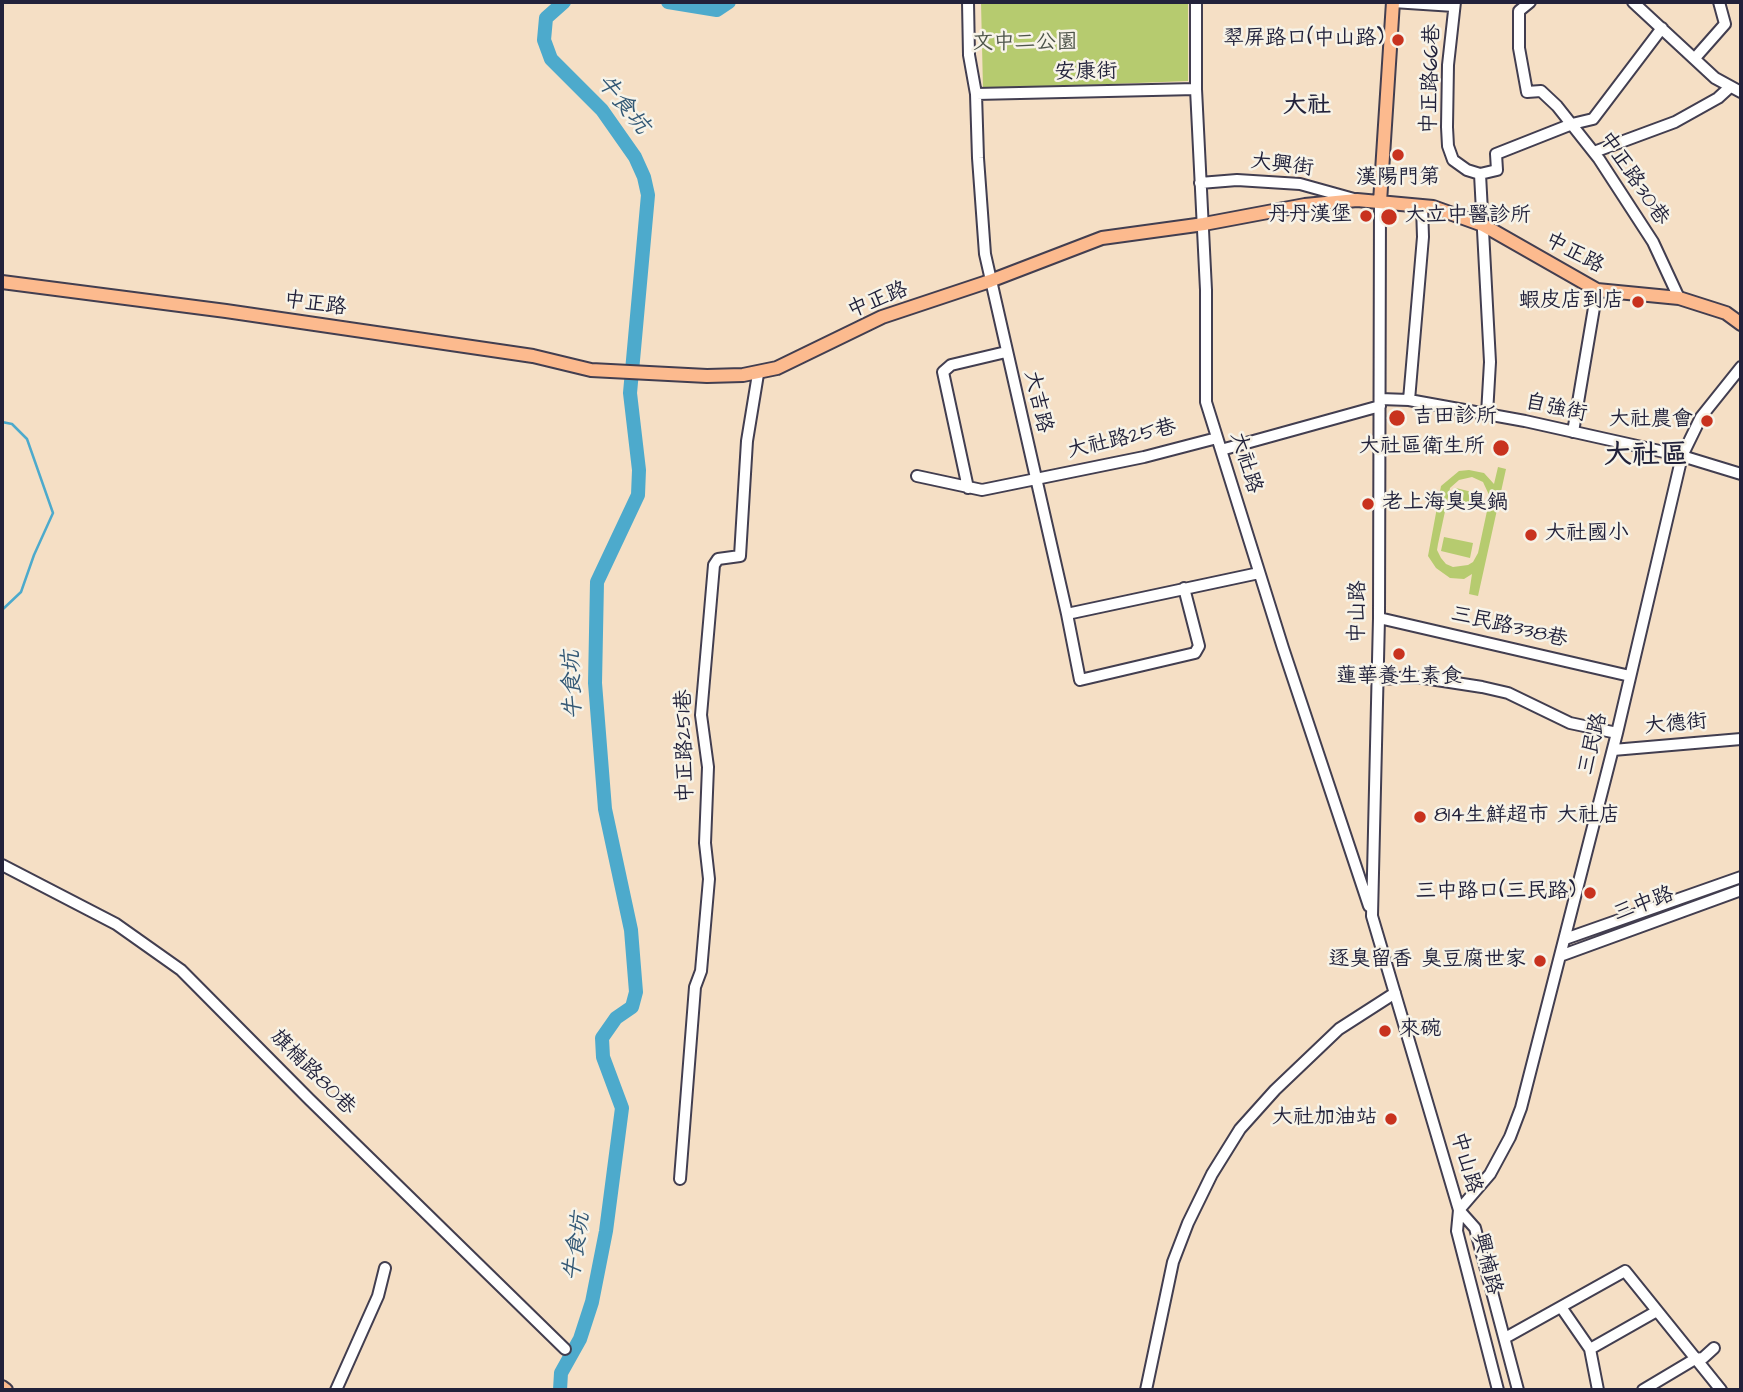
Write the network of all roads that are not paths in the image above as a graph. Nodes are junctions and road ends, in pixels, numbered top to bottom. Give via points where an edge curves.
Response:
1 (968, 2) edge
2 (1196, 2) edge
3 (1393, 2) edge
4 (1530, 2) edge
5 (1633, 2) edge
6 (1719, 2) edge
7 (1455, 4) edge
8 (1662, 28) junction
9 (1695, 58) junction
10 (1196, 89) junction
11 (1736, 90) edge
12 (976, 94) junction
13 (1572, 124) junction
14 (1594, 152) junction
15 (1480, 174) junction
16 (1200, 183) junction
17 (1357, 200) junction
18 (1380, 202) junction
19 (1422, 206) junction
20 (1203, 224) junction
21 (1483, 225) junction
22 (990, 281) junction
23 (2, 282) edge
24 (1597, 290) junction
25 (1679, 298) junction
26 (1741, 324) edge
27 (1006, 352) junction
28 (1741, 368) edge
29 (758, 374) junction
30 (1409, 400) junction
31 (1380, 403) junction
32 (1487, 414) junction
33 (1573, 432) junction
34 (1217, 438) junction
35 (1221, 450) junction
36 (1682, 456) junction
37 (1741, 474) edge
38 (917, 476) dead end
39 (1035, 479) junction
40 (968, 488) junction
41 (1259, 573) junction
42 (1184, 588) junction
43 (1067, 614) junction
44 (1379, 618) junction
45 (1630, 676) junction
46 (1378, 679) junction
47 (1617, 733) junction
48 (1741, 740) edge
49 (1613, 750) junction
50 (2, 865) edge
51 (1741, 877) edge
52 (1741, 890) edge
53 (1372, 916) junction
54 (1565, 939) junction
55 (1560, 956) junction
56 (1395, 993) junction
57 (680, 1179) dead end
58 (1459, 1210) junction
59 (385, 1268) dead end
60 (1562, 1307) junction
61 (1657, 1311) junction
62 (1505, 1338) junction
63 (1714, 1348) dead end
64 (565, 1349) dead end
65 (1590, 1349) junction
66 (1695, 1359) junction
67 (1716, 1389) edge
68 (336, 1390) edge
69 (1146, 1390) edge
70 (1499, 1390) edge
71 (1518, 1390) edge
72 (1598, 1390) edge
73 (1643, 1390) edge

1 - 12 street, 大吉路 via 969,55
2 - 10 street, 大社路
3 - 7 street
3 - 18 main road, 中山路
4 - 13 street, 中正路30巷 via 1519,11 1527,92 1541,91
5 - 8 street
6 - 9 street via 1725,24
7 - 15 street, 中正路66巷 via 1448,65 1448,146 1453,160
8 - 9 street
8 - 13 street via 1593,119
9 - 11 street
10 - 12 street, 安康街
10 - 16 street, 大社路
11 - 14 street via 1675,122
12 - 22 street, 大吉路 via 982,234
13 - 14 street, 中正路30巷
13 - 15 street via 1496,154 1497,170
14 - 25 street, 中正路30巷 via 1653,242
15 - 21 street
16 - 17 street, 大興街 via 1300,184
16 - 20 street, 大社路
17 - 18 main road, 中正路
17 - 20 main road, 中正路
18 - 19 main road, 中正路
18 - 31 street, 中山路
19 - 21 main road, 中正路
19 - 30 street
20 - 22 main road, 中正路 via 1102,238
20 - 34 street, 大社路 via 1206,402
21 - 24 main road, 中正路
21 - 32 street via 1489,310
22 - 27 street, 大吉路
22 - 29 main road, 中正路 via 883,317
23 - 29 main road, 中正路 via 533,356 591,370
24 - 25 main road, 中正路
24 - 33 street
25 - 26 main road, 中正路 via 1726,313
27 - 39 street, 大吉路
27 - 40 street via 951,365 943,372
28 - 36 street, 三民路 via 1701,417
29 - 57 street, 中正路251巷 via 747,441 740,556 718,559 714,565 701,715 708,767 705,843 709,879 701,971 695,987
30 - 31 street, 自強街
30 - 32 street, 自強街
31 - 35 street, 自強街
31 - 44 street, 中山路
32 - 33 street, 自強街
33 - 36 street, 自強街
34 - 35 street, 大社路
34 - 39 street, 大社路25巷
35 - 41 street, 大社路
36 - 37 street, 自強街
36 - 45 street, 三民路
38 - 40 street, 大社路25巷
39 - 40 street, 大社路25巷 via 982,490
39 - 43 street, 大吉路
41 - 42 street
41 - 53 street, 大社路
42 - 43 street
42 - 43 street, 大吉路 via 1199,646 1195,653 1080,680
44 - 45 street, 三民路338巷
44 - 46 street, 中山路
45 - 47 street, 三民路
46 - 47 street via 1417,677 1482,687 1507,693 1570,723
46 - 53 street, 中山路
47 - 49 street, 三民路
48 - 49 street, 大德街
49 - 54 street, 三民路
50 - 64 street, 旗楠路80巷 via 116,924 181,970
51 - 54 street
52 - 55 street, 三中路
53 - 56 street, 中山路
54 - 55 street, 三民路
55 - 58 street, 三民路 via 1510,1137 1490,1174
56 - 58 street, 中山路
56 - 69 street via 1339,1029 1240,1129 1212,1174 1173,1262
58 - 62 street, 興楠路 via 1475,1228
58 - 70 street, 興楠路 via 1457,1231
59 - 68 street via 378,1296
60 - 61 street via 1625,1271
60 - 62 street
60 - 65 street
61 - 65 street
61 - 66 street
62 - 71 street, 興楠路
63 - 66 street
65 - 72 street
66 - 67 street
66 - 73 street

